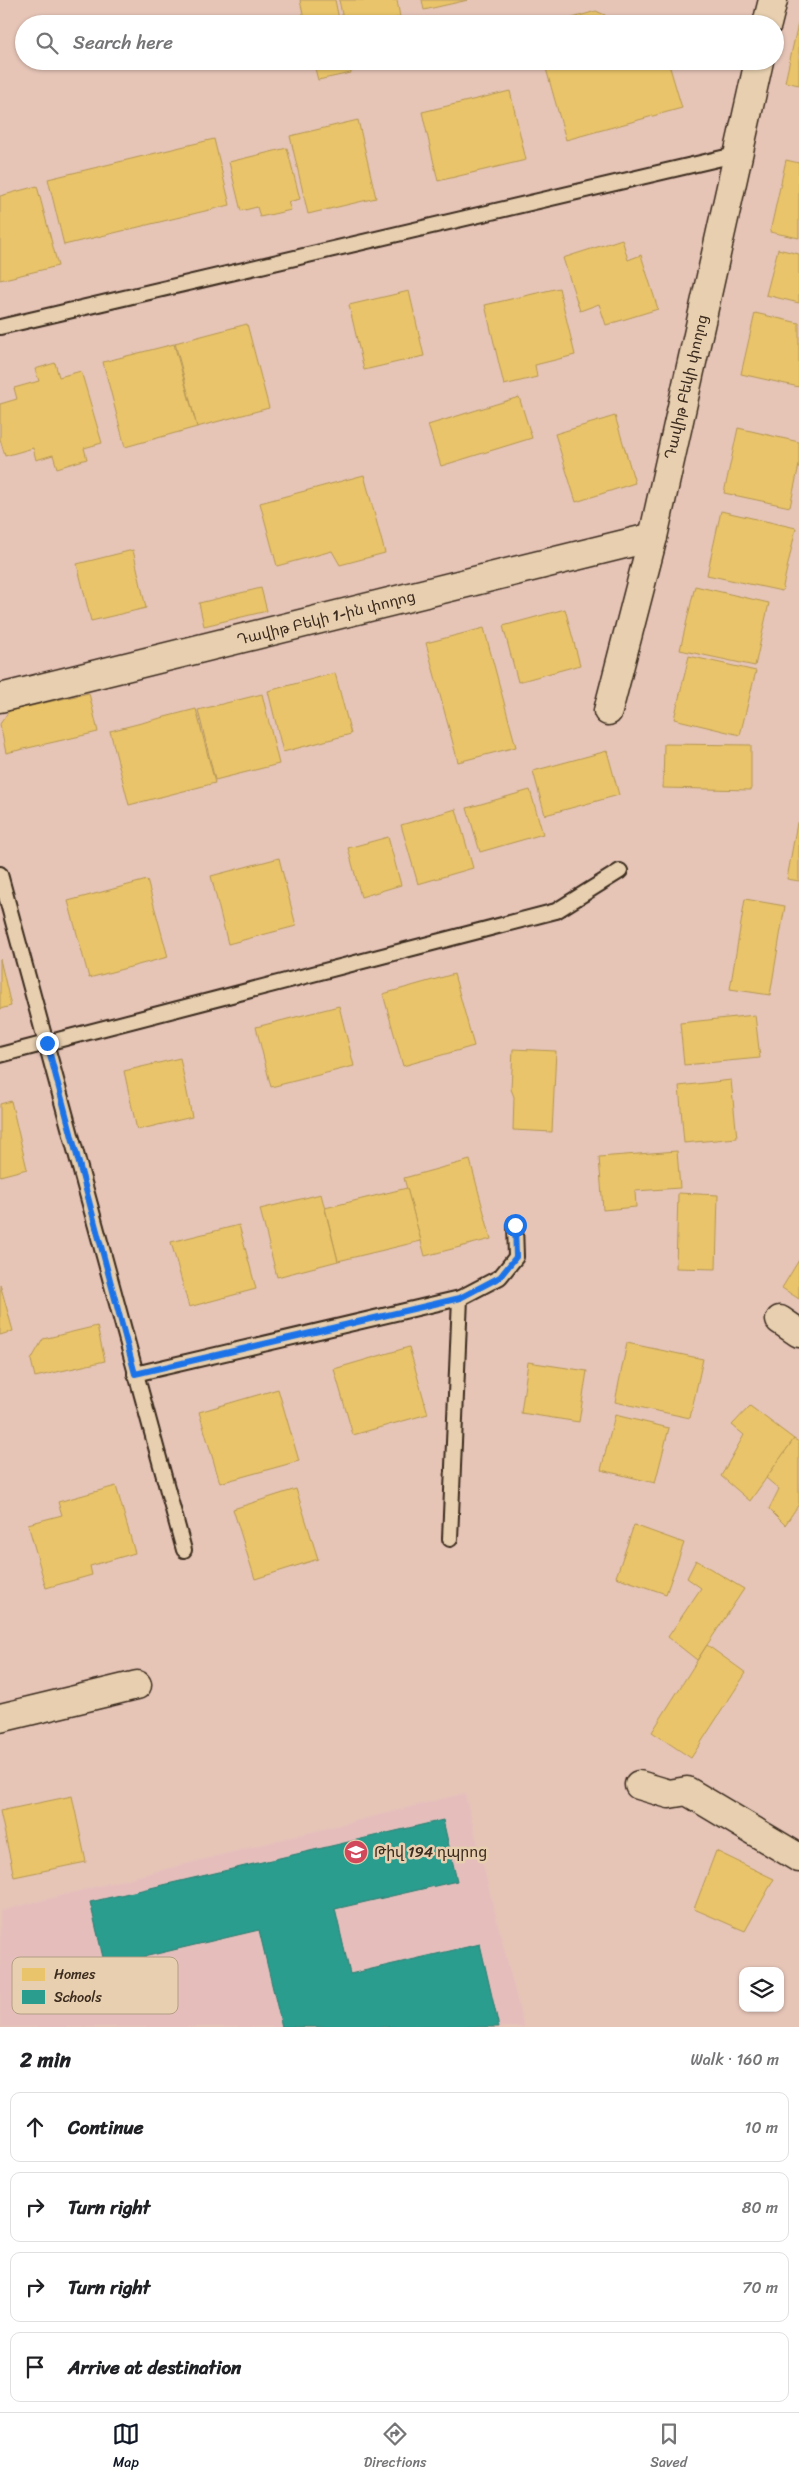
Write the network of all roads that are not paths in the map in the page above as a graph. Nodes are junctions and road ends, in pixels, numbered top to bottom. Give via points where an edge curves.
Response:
1 (773, 0) edge
2 (769, 15) edge
3 (757, 70) edge
4 (738, 154) junction
5 (0, 328) edge
6 (653, 537) junction
7 (0, 698) edge
8 (608, 711) dead end
9 (620, 871) dead end
10 (0, 874) edge
11 (47, 1043) junction
12 (0, 1056) edge
13 (515, 1225) dead end
14 (460, 1298) junction
15 (135, 1374) junction
16 (450, 1539) dead end
17 (184, 1550) dead end
18 (137, 1685) dead end
19 (0, 1718) edge
20 (639, 1785) dead end
21 (799, 1858) edge

1 - 2 street
3 - 4 street, Դավիթ Բեկի փողոց
4 - 5 lane
4 - 6 street, Դավիթ Բեկի փողոց
6 - 7 street, Դավիթ Բեկի 1-ին փողոց
6 - 8 street, Դավիթ Բեկի փողոց
9 - 11 lane via 556,912
10 - 11 lane
11 - 12 lane
11 - 15 lane
13 - 14 lane via 516,1257 500,1277
14 - 15 lane
14 - 16 lane
15 - 17 lane
18 - 19 street
20 - 21 street via 669,1794 687,1791

